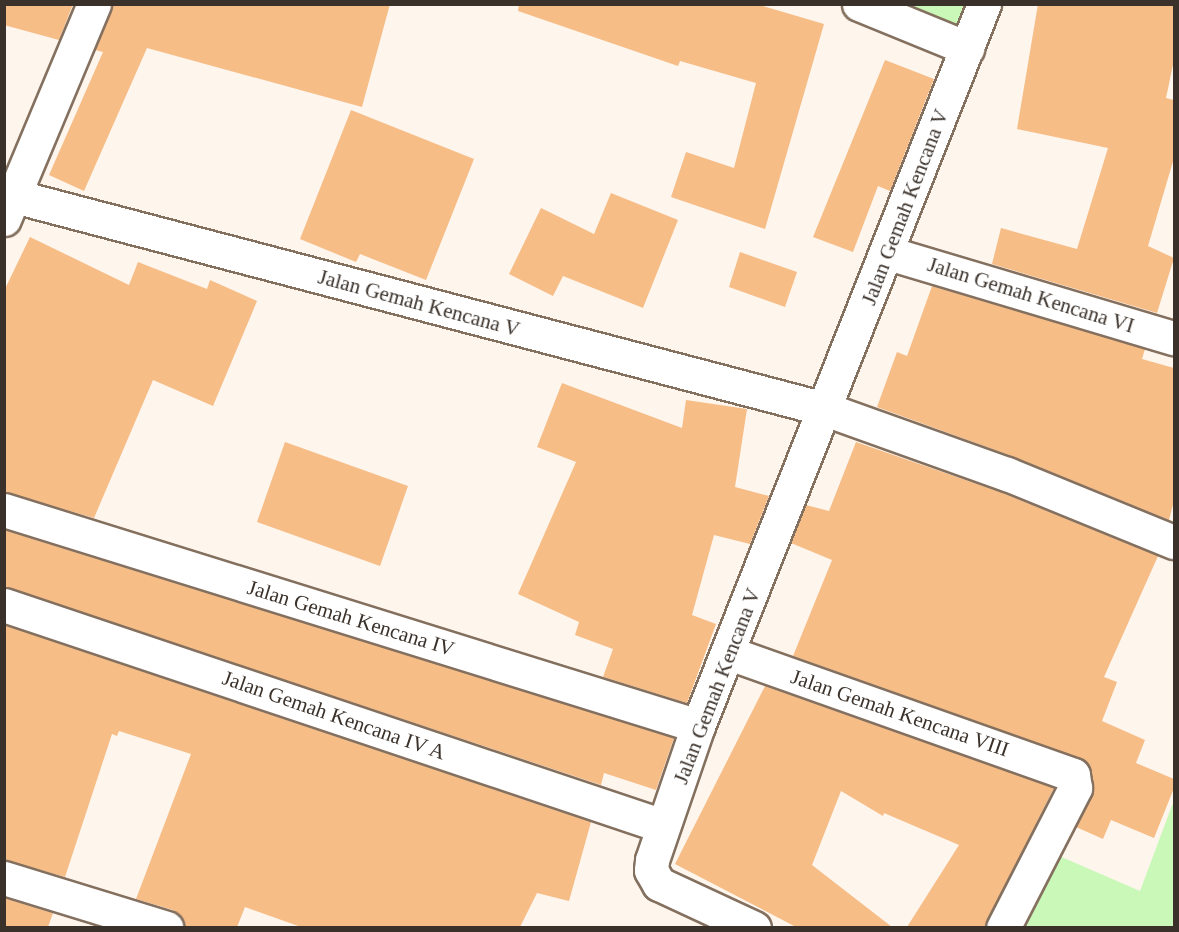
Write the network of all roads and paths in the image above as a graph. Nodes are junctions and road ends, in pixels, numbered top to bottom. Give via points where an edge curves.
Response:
1 (94, 4) edge
2 (859, 4) edge
3 (984, 4) edge
4 (967, 48) junction
5 (9, 207) edge
6 (888, 253) junction
7 (1174, 338) edge
8 (825, 409) junction
9 (4, 510) edge
10 (1174, 542) edge
11 (4, 605) edge
12 (729, 653) junction
13 (698, 726) junction
14 (663, 826) junction
15 (4, 878) edge
16 (167, 927) edge
17 (754, 927) edge
18 (1003, 927) edge

1 - 5 street
2 - 4 street
3 - 4 street, Jalan Gemah Kencana V
4 - 6 street, Jalan Gemah Kencana V
5 - 8 street, Jalan Gemah Kencana V
6 - 7 street, Jalan Gemah Kencana VI
6 - 8 street, Jalan Gemah Kencana V
8 - 10 street, Jalan Gemah Kencana V via 1007,474
8 - 12 street, Jalan Gemah Kencana V
9 - 13 street, Jalan Gemah Kencana IV
11 - 14 street, Jalan Gemah Kencana IV A
12 - 13 street, Jalan Gemah Kencana V
12 - 18 street, Jalan Gemah Kencana VIII via 1070,773 1075,778 1075,788
13 - 14 street, Jalan Gemah Kencana V
14 - 17 street, Jalan Gemah Kencana V via 651,870 654,879
15 - 16 street

